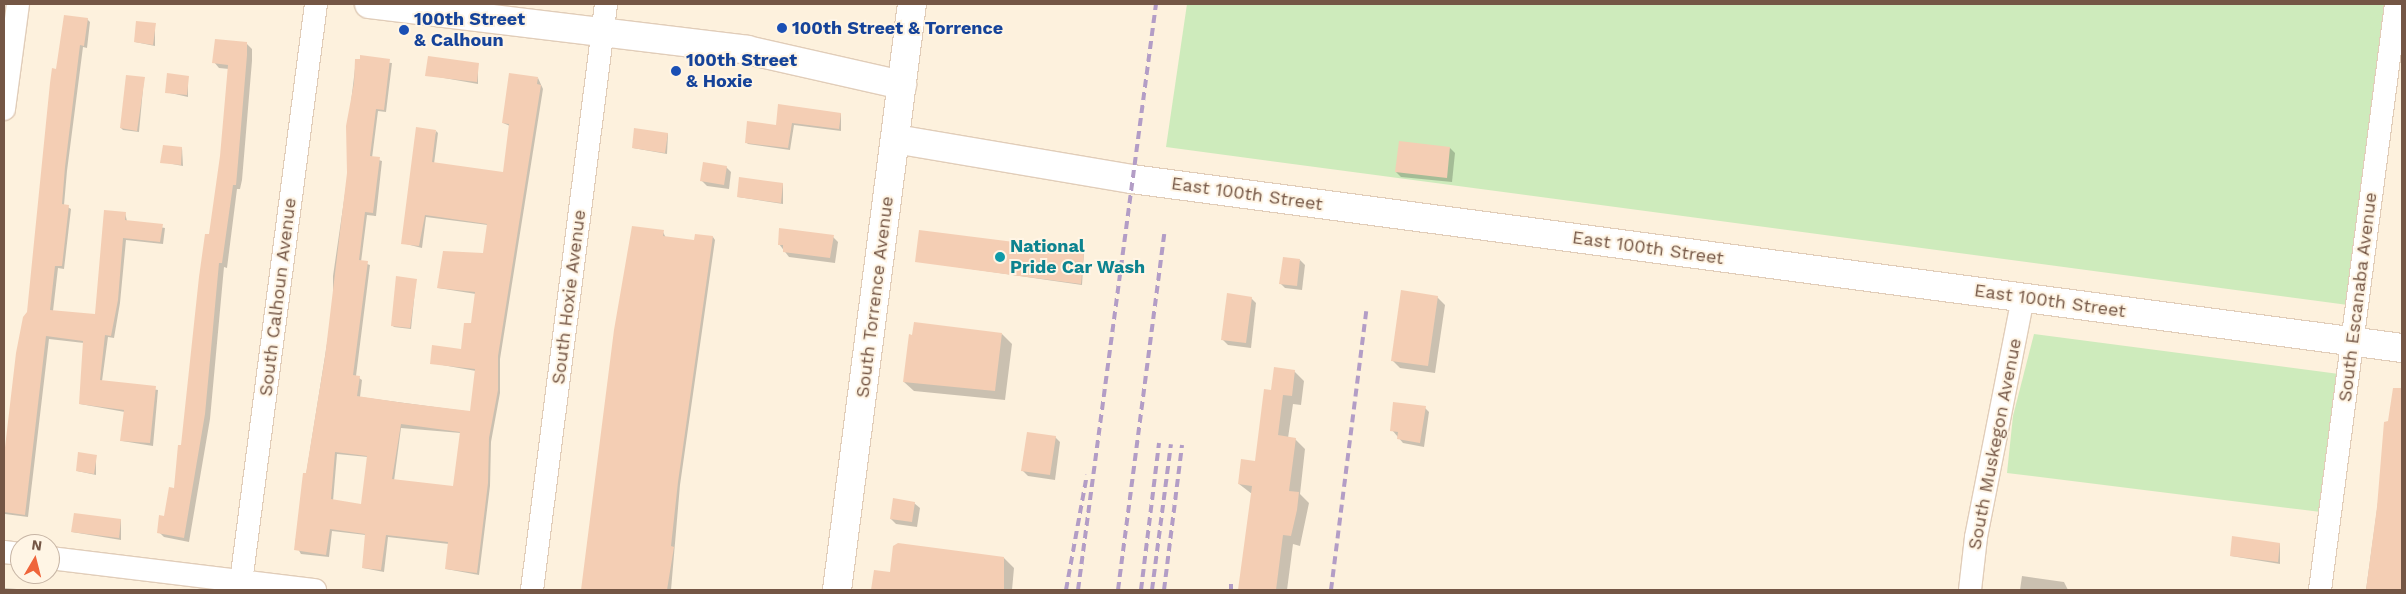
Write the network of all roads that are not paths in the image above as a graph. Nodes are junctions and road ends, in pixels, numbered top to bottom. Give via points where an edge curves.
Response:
1 (18, 4) edge
2 (316, 4) edge
3 (369, 4) edge
4 (606, 4) edge
5 (912, 4) edge
6 (2396, 4) edge
7 (603, 32) junction
8 (902, 85) junction
9 (4, 109) edge
10 (895, 139) junction
11 (2023, 298) junction
12 (2352, 342) junction
13 (2402, 348) edge
14 (60, 559) edge
15 (241, 586) edge
16 (315, 590) edge
17 (532, 590) edge
18 (837, 590) edge
19 (1970, 590) edge
20 (2320, 590) edge

1 - 9 street
2 - 15 street, South Calhoun Avenue
3 - 7 main road
4 - 7 street, South Hoxie Avenue
5 - 8 main road, South Torrence Avenue
6 - 12 street, South Escanaba Avenue
7 - 8 main road via 778,55
7 - 17 street, South Hoxie Avenue
8 - 10 main road, South Torrence Avenue
10 - 11 main road, East 100th Street via 1132,179
10 - 18 main road, South Torrence Avenue
11 - 12 main road, East 100th Street
11 - 19 street, South Muskegon Avenue via 1976,538
12 - 13 main road, East 100th Street
12 - 20 street, South Escanaba Avenue
14 - 15 street
15 - 16 street

